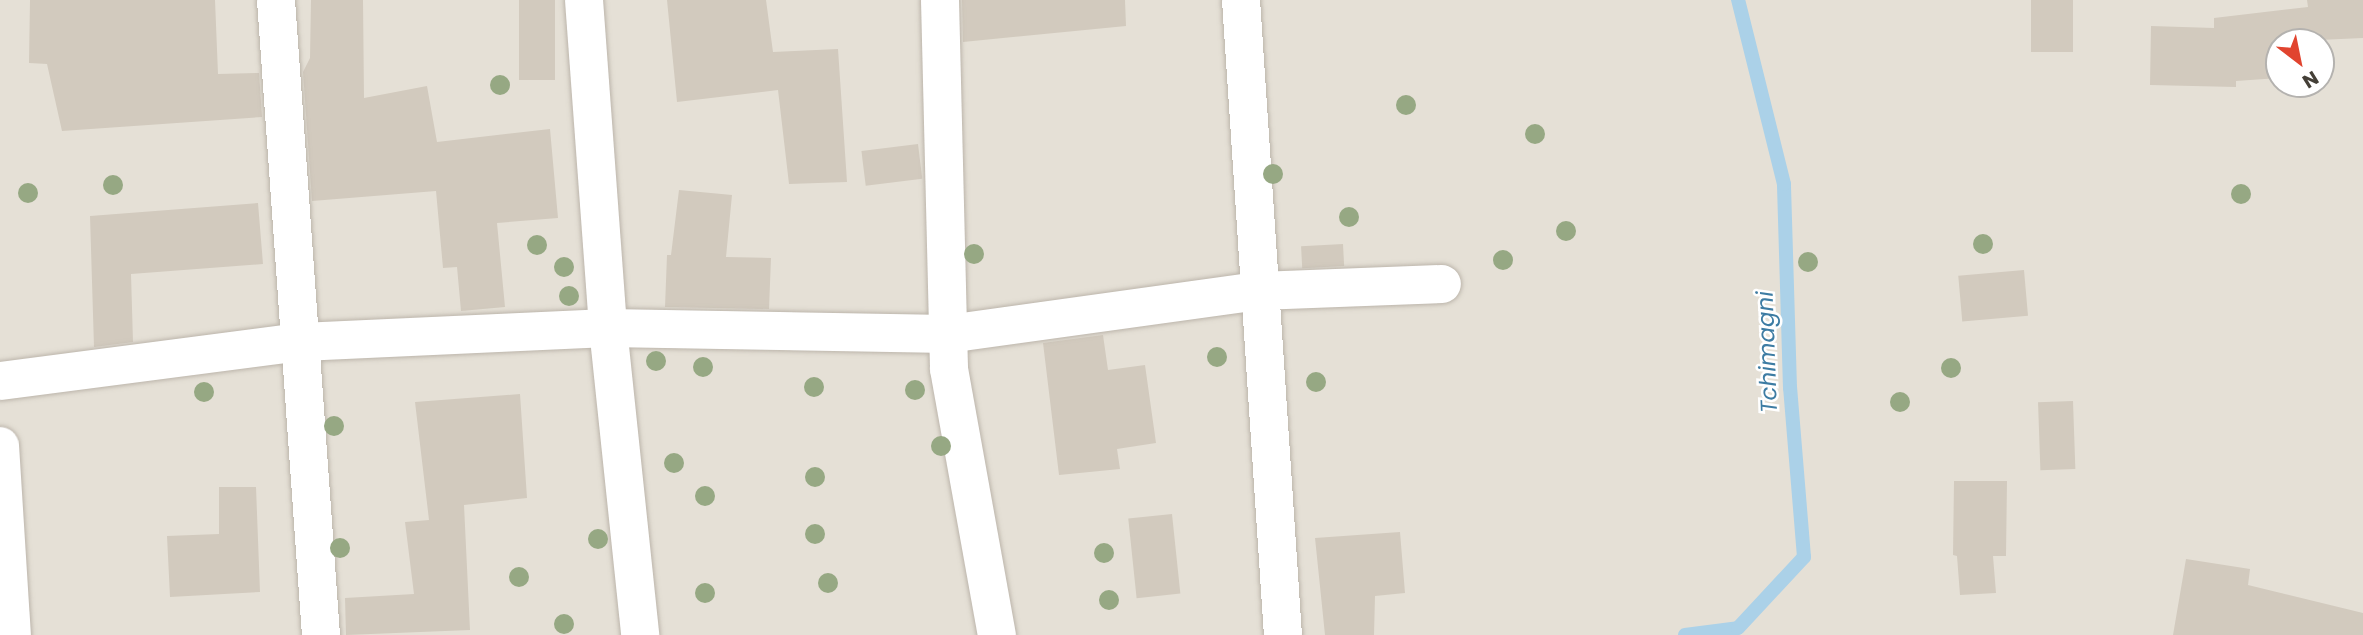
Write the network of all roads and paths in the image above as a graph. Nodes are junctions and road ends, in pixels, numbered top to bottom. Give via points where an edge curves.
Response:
1 (275, 0) edge
2 (583, 0) edge
3 (940, 0) edge
4 (1241, 0) edge
5 (1441, 285) dead end
6 (1259, 291) junction
7 (608, 328) junction
8 (948, 334) junction
9 (301, 342) junction
10 (0, 381) edge
11 (0, 446) edge
12 (12, 635) edge
13 (321, 635) edge
14 (640, 635) edge
15 (996, 635) edge
16 (1283, 635) edge

1 - 9 street
2 - 7 street
3 - 8 street
4 - 6 street
5 - 6 street
6 - 8 street
6 - 16 street
7 - 8 street
7 - 9 street
7 - 14 street
8 - 15 street via 949,369
9 - 10 street
9 - 13 street
11 - 12 street

